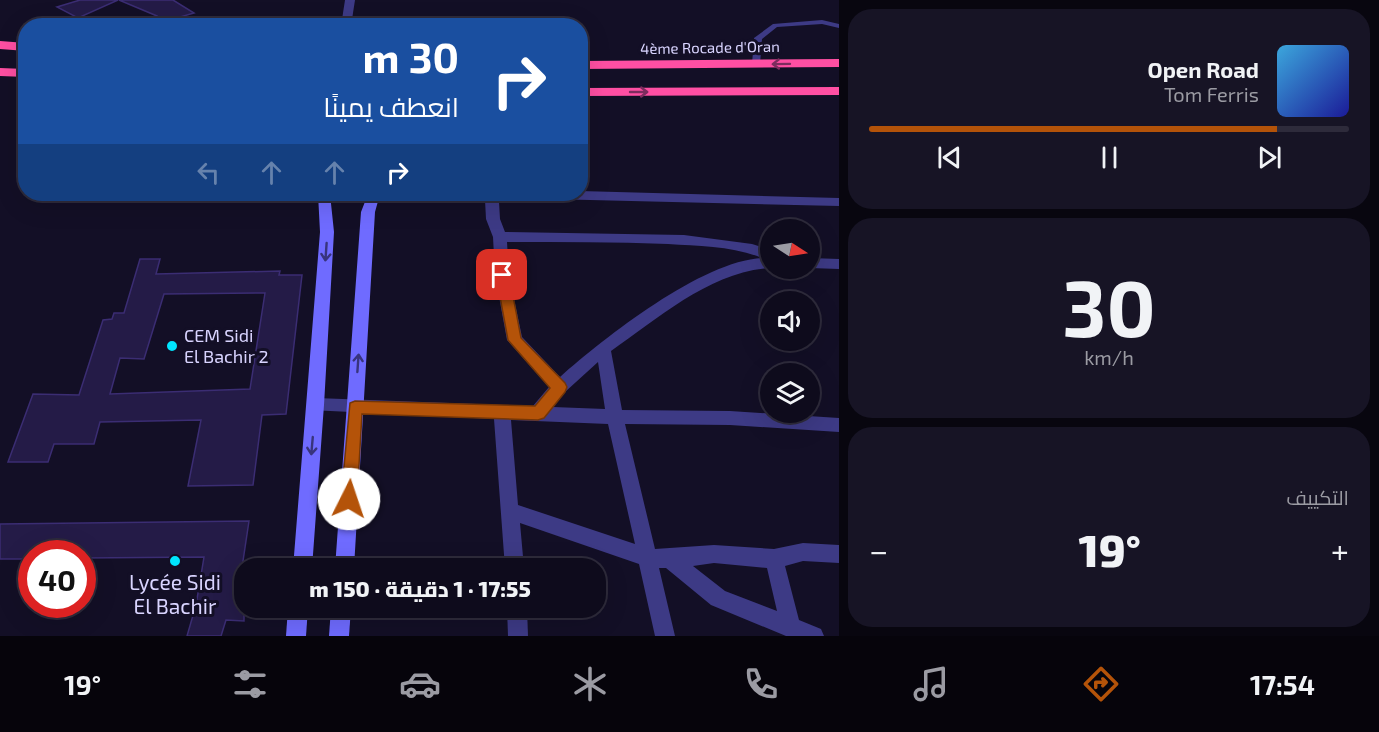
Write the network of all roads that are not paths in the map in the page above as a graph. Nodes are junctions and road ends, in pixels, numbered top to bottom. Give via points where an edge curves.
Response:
1 (350, 0) edge
2 (347, 18) edge
3 (839, 26) edge
4 (0, 45) edge
5 (18, 46) edge
6 (839, 63) edge
7 (756, 64) junction
8 (588, 65) edge
9 (0, 72) edge
10 (18, 73) edge
11 (839, 91) edge
12 (588, 92) edge
13 (588, 196) edge
14 (325, 201) edge
15 (372, 201) edge
16 (492, 201) edge
17 (839, 202) edge
18 (500, 237) junction
19 (760, 251) edge
20 (820, 263) edge
21 (760, 264) edge
22 (839, 264) edge
23 (603, 348) junction
24 (559, 387) junction
25 (316, 405) junction
26 (355, 407) junction
27 (502, 411) junction
28 (538, 413) junction
29 (615, 417) junction
30 (839, 426) edge
31 (510, 511) junction
32 (839, 555) edge
33 (303, 558) edge
34 (345, 558) edge
35 (513, 558) edge
36 (659, 559) junction
37 (774, 559) junction
38 (297, 618) edge
39 (340, 618) edge
40 (518, 618) edge
41 (791, 628) junction
42 (296, 636) edge
43 (339, 636) edge
44 (519, 636) edge
45 (664, 636) edge
46 (814, 636) edge

1 - 2 street
3 - 7 lane via 822,22 775,25 758,38
4 - 5 highway
6 -> 7 highway, 4ème Rocade d'Oran
7 - 8 highway, 4ème Rocade d'Oran
9 - 10 highway
12 -> 11 highway
13 - 17 street
14 -> 25 street via 327,232
26 -> 15 street
16 - 18 street
18 - 19 street via 699,242
18 - 24 street via 502,275 514,340
20 - 22 street
21 - 23 street via 748,264 707,279
23 - 24 street
23 - 29 street
24 - 28 street
25 - 26 street
25 -> 33 street
26 - 27 street
26 - 34 street
27 - 28 street
27 - 31 street
28 - 29 street
29 - 30 street via 730,418
29 - 36 street
31 - 35 street
31 - 36 street
32 - 37 street via 803,552
36 - 37 street via 714,555
36 - 41 street via 718,598
36 - 45 street
37 - 41 street
38 - 42 street
39 - 43 street
40 - 44 street
41 - 46 street

